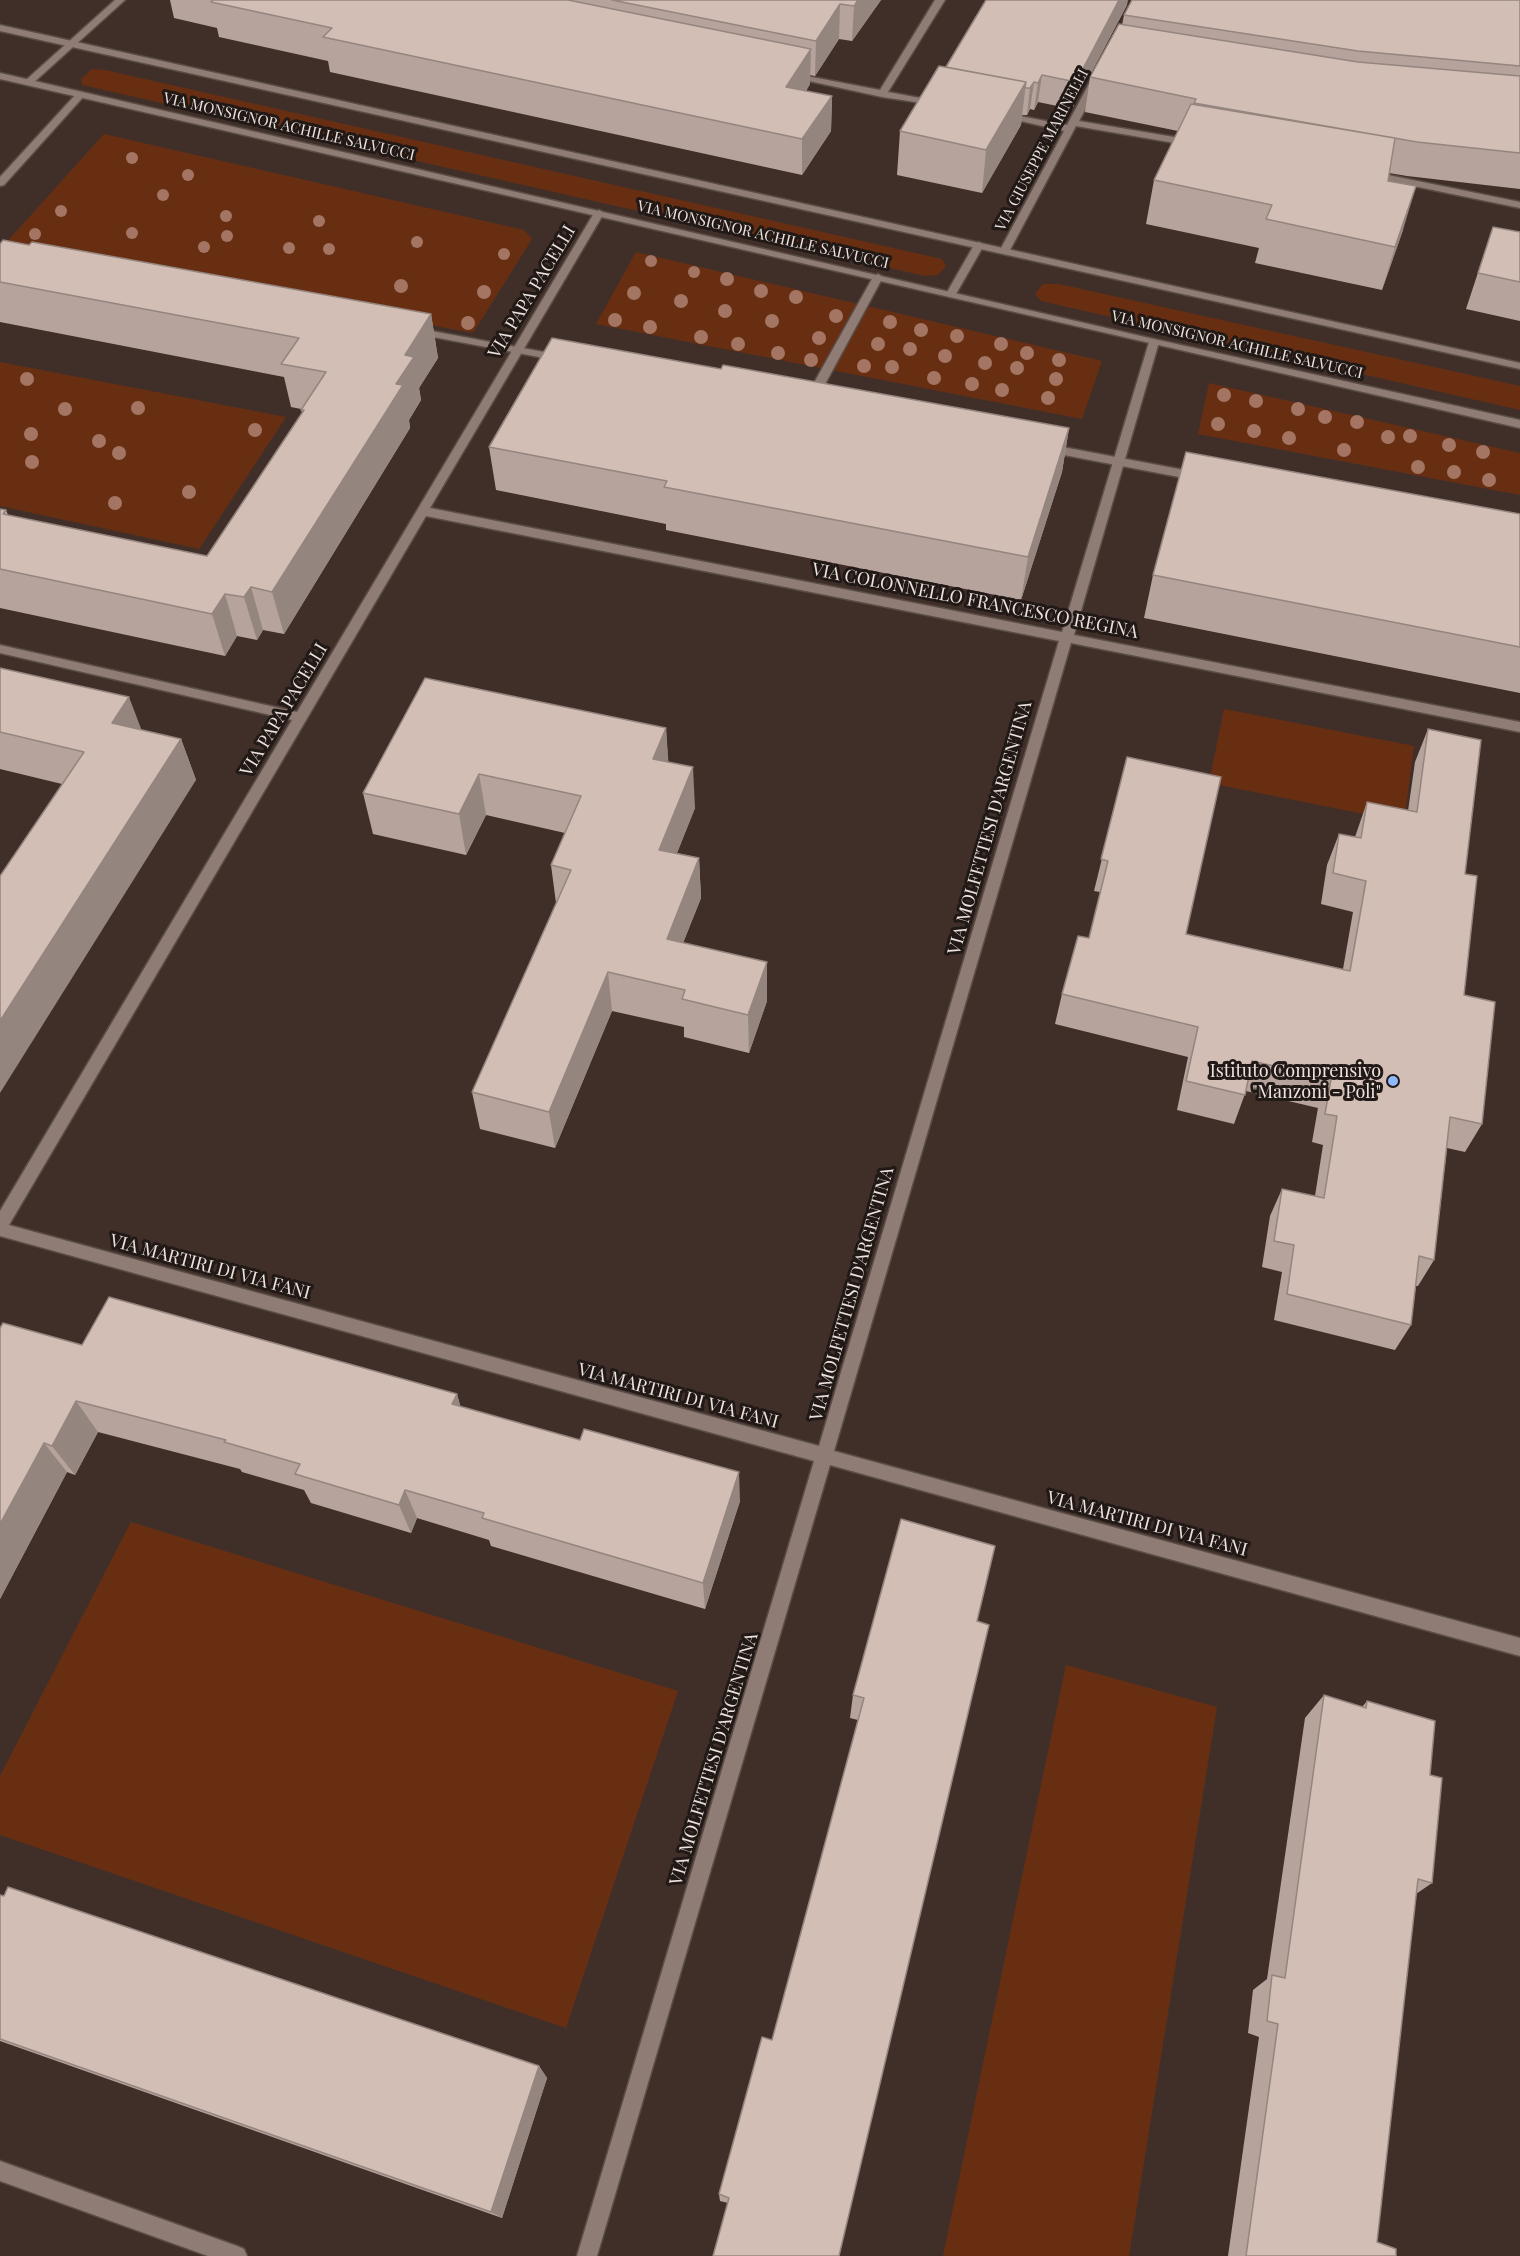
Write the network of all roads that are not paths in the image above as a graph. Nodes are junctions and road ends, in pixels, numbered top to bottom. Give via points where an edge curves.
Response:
1 (120, 0) edge
2 (940, 0) edge
3 (0, 28) edge
4 (74, 44) junction
5 (779, 73) edge
6 (1100, 73) edge
7 (0, 76) edge
8 (29, 82) junction
9 (882, 94) junction
10 (80, 95) junction
11 (948, 106) edge
12 (993, 114) edge
13 (1072, 126) junction
14 (1201, 145) edge
15 (1362, 173) edge
16 (0, 183) edge
17 (1520, 205) edge
18 (599, 213) junction
19 (979, 245) junction
20 (1005, 250) junction
21 (878, 277) junction
22 (951, 294) junction
23 (400, 328) edge
24 (1154, 342) junction
25 (518, 350) junction
26 (576, 361) edge
27 (1520, 366) edge
28 (808, 404) edge
29 (1520, 424) edge
30 (1038, 447) edge
31 (1119, 462) junction
32 (1210, 479) edge
33 (423, 511) junction
34 (1067, 638) junction
35 (0, 649) edge
36 (301, 717) junction
37 (1520, 727) edge
38 (0, 1227) edge
39 (824, 1456) junction
40 (1520, 1647) edge
41 (0, 2171) edge
42 (237, 2256) edge
43 (587, 2256) edge

1 - 4 street
2 - 9 street
3 - 4 street, VIA MONSIGNOR ACHILLE SALVUCCI
4 - 8 street
4 - 19 street, VIA MONSIGNOR ACHILLE SALVUCCI
5 - 9 street
6 - 13 street, VIA GIUSEPPE MARINELLI
7 - 8 street, VIA MONSIGNOR ACHILLE SALVUCCI
8 - 10 street, VIA MONSIGNOR ACHILLE SALVUCCI
9 - 11 street
10 - 16 street
10 - 18 street, VIA MONSIGNOR ACHILLE SALVUCCI
12 - 13 street
13 - 14 street
13 - 20 street, VIA GIUSEPPE MARINELLI
15 - 17 street
18 - 21 street, VIA MONSIGNOR ACHILLE SALVUCCI
18 - 25 street, VIA PAPA PACELLI
19 - 20 street, VIA MONSIGNOR ACHILLE SALVUCCI
19 - 22 street
20 - 27 street, VIA MONSIGNOR ACHILLE SALVUCCI
21 - 22 street, VIA MONSIGNOR ACHILLE SALVUCCI
21 - 28 street
22 - 24 street, VIA MONSIGNOR ACHILLE SALVUCCI
23 - 25 street
24 - 29 street, VIA MONSIGNOR ACHILLE SALVUCCI
24 - 31 street, VIA MOLFETTESI D'ARGENTINA
25 - 26 street
25 - 33 street, VIA PAPA PACELLI
30 - 31 street
31 - 32 street
31 - 34 street, VIA MOLFETTESI D'ARGENTINA
33 - 34 street, VIA COLONNELLO FRANCESCO REGINA
33 - 36 street, VIA PAPA PACELLI
34 - 37 street, VIA COLONNELLO FRANCESCO REGINA
34 - 39 street, VIA MOLFETTESI D'ARGENTINA
35 - 36 street
36 - 38 street, VIA PAPA PACELLI
38 - 39 street, VIA MARTIRI DI VIA FANI
39 - 40 street, VIA MARTIRI DI VIA FANI
39 - 43 street, VIA MOLFETTESI D'ARGENTINA
41 - 42 street

